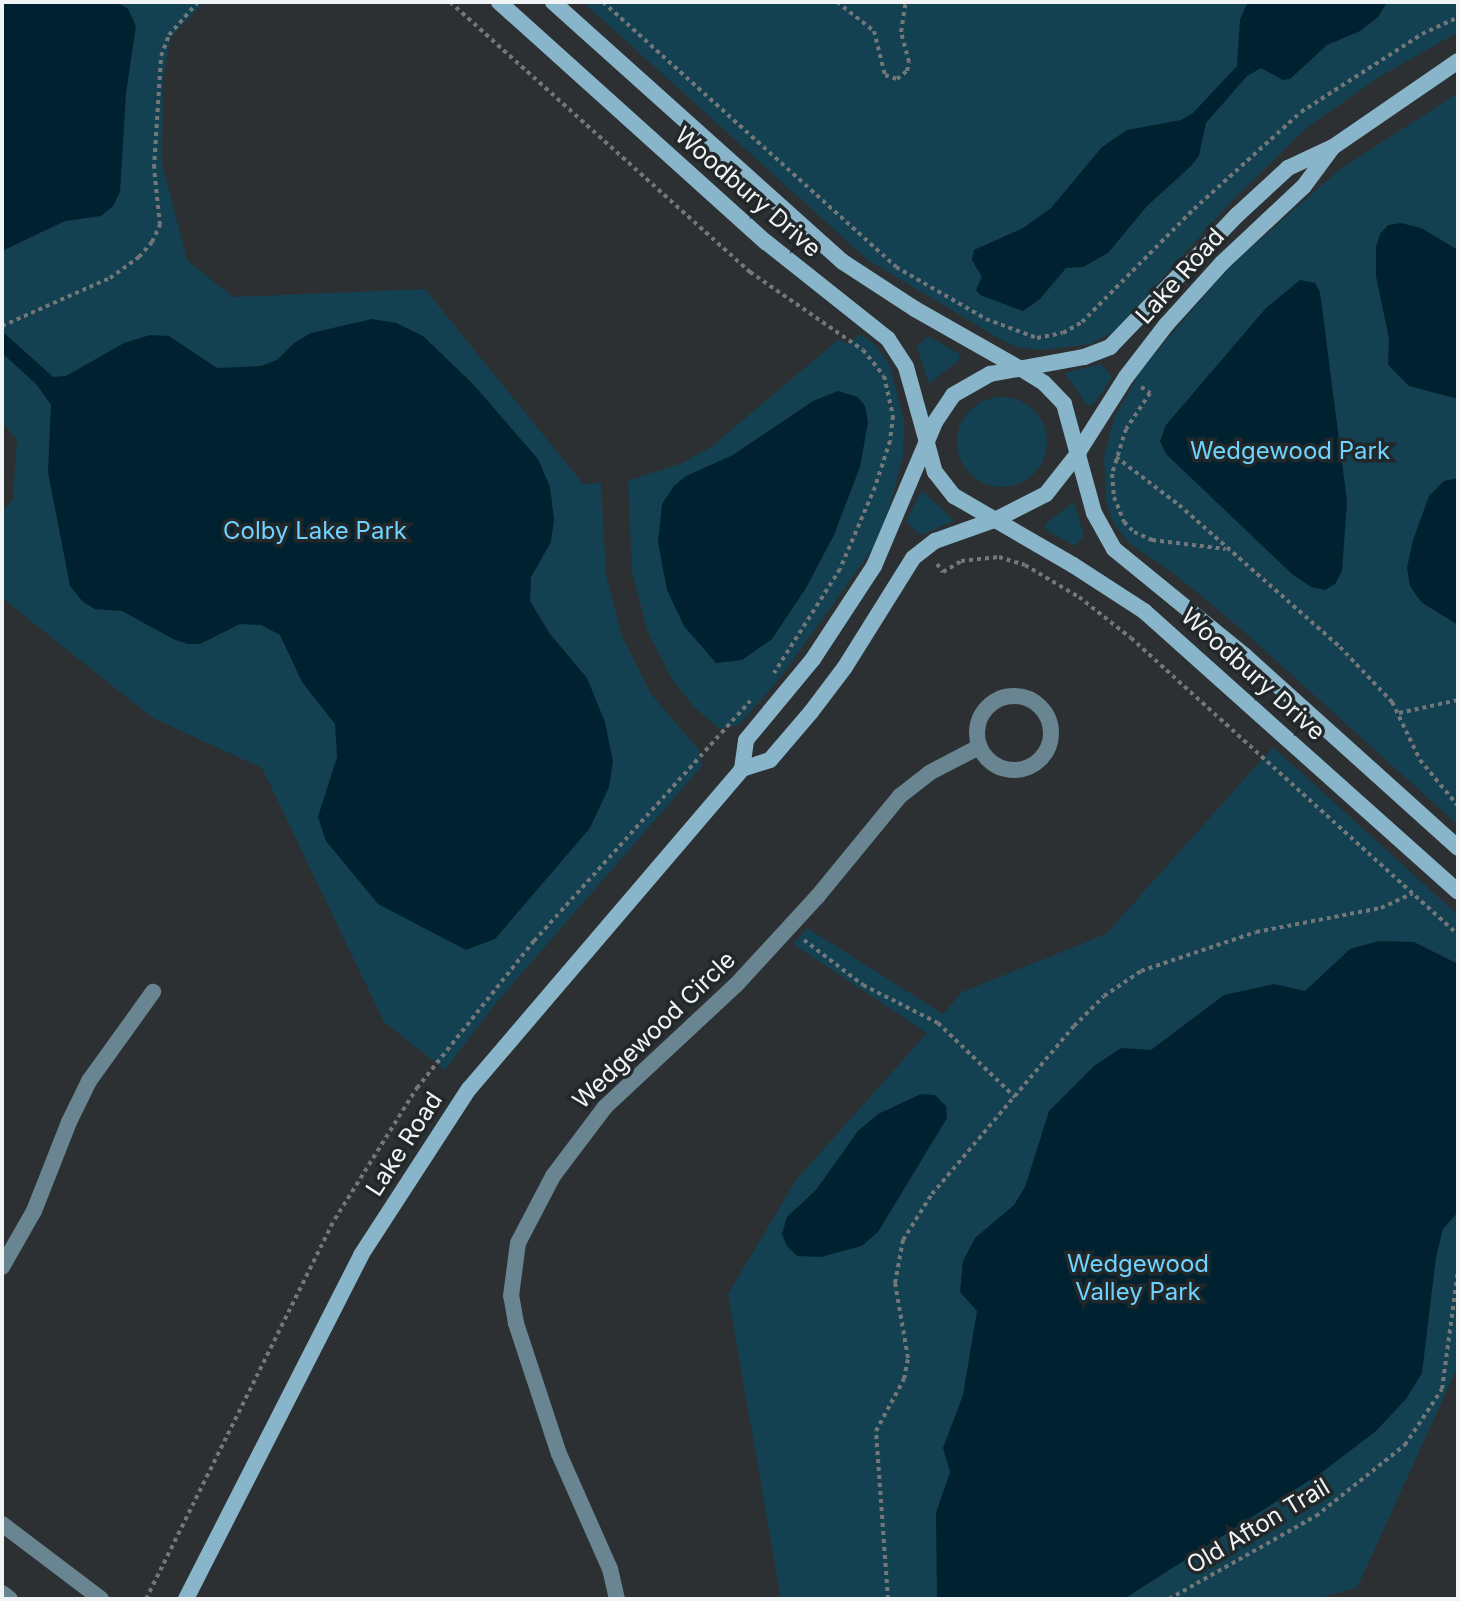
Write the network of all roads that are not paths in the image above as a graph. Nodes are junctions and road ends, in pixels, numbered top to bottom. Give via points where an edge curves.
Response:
1 (499, 2) edge
2 (553, 2) edge
3 (1458, 61) edge
4 (1333, 147) junction
5 (1019, 368) junction
6 (927, 442) junction
7 (1079, 451) junction
8 (995, 520) junction
9 (979, 747) junction
10 (742, 769) junction
11 (1458, 848) edge
12 (1458, 892) edge
13 (153, 992) dead end
14 (2, 1267) edge
15 (2, 1524) edge
16 (2, 1593) edge
17 (10, 1599) edge
18 (101, 1599) edge
19 (186, 1599) edge
20 (617, 1599) edge

1 - 6 main road, Woodbury Drive via 766,242 879,331 898,352 913,386
2 - 5 main road, Woodbury Drive via 823,245 880,288
3 - 4 main road, Lake Road
4 - 5 main road, Lake Road via 1288,168 1269,184 1110,347
4 - 7 main road, Lake Road via 1304,186 1166,325
5 - 6 main road via 990,374 959,390 940,411
5 - 7 main road via 1064,404
6 - 8 main road via 935,472 947,489
6 - 10 main road, Lake Road via 867,579 813,659 746,740
7 - 8 main road via 1046,494
7 - 11 main road, Woodbury Drive via 1103,534 1124,558 1236,648
8 - 10 main road, Lake Road via 935,541 913,558 816,706 770,760
8 - 12 main road, Woodbury Drive via 1159,623
9 - 9 street via 995,765 1019,770 1041,759 1051,725 1028,698 1003,697 978,723
9 - 20 street, Wedgewood Circle via 929,773 900,796 736,985 605,1107 553,1176 518,1243 511,1296 516,1323 559,1454 610,1569
10 - 19 main road, Lake Road via 503,1045 404,1185 317,1337
13 - 14 street via 89,1081 34,1211
15 - 18 street
16 - 17 street

